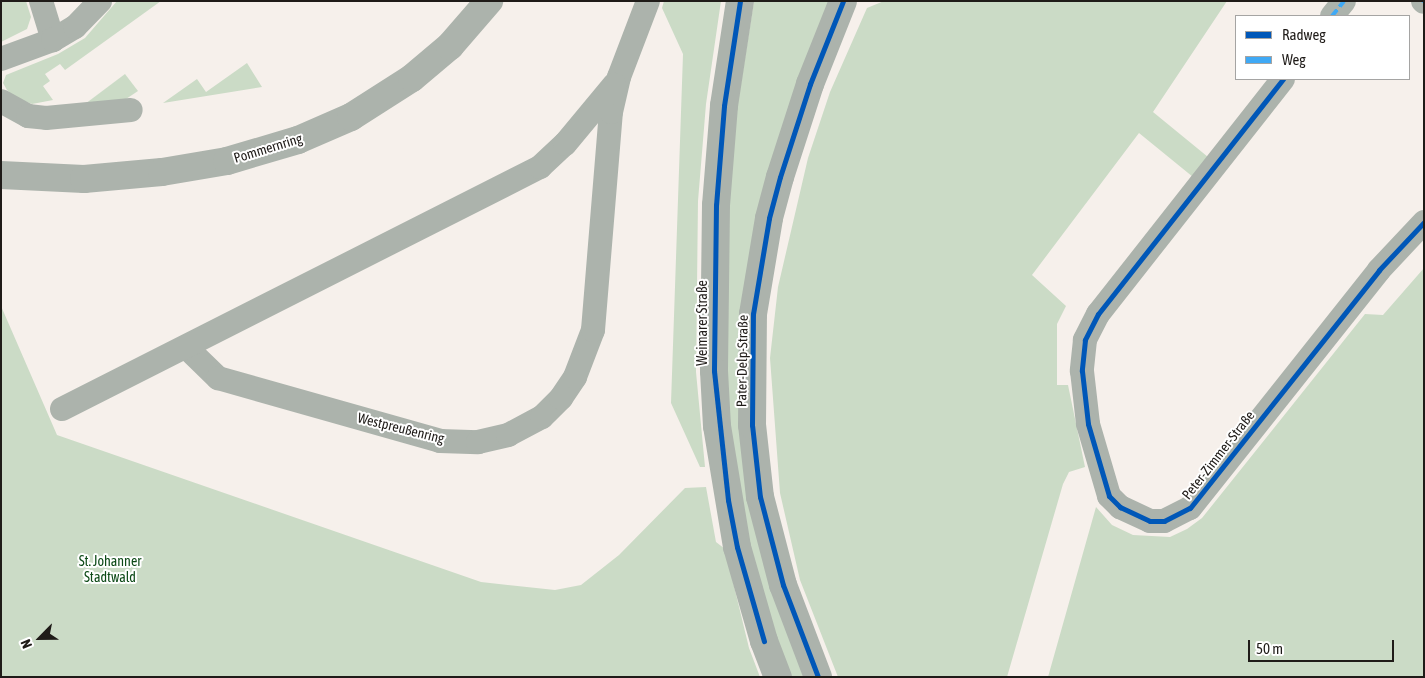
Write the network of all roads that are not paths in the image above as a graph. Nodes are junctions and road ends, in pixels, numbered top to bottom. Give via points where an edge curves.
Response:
1 (41, 1) edge
2 (100, 1) edge
3 (489, 1) edge
4 (648, 1) edge
5 (740, 1) edge
6 (1344, 1) edge
7 (844, 7) edge
8 (1333, 15) edge
9 (53, 40) junction
10 (1, 59) edge
11 (619, 77) junction
12 (1282, 80) edge
13 (1, 101) edge
14 (131, 110) dead end
15 (1, 176) edge
16 (1424, 222) edge
17 (186, 347) junction
18 (62, 409) dead end
19 (778, 677) edge
20 (818, 677) edge

1 - 9 street
2 - 9 street via 75,27
3 - 15 street, Pommernring via 450,46 412,78 351,117 298,140 227,161 162,172 84,178
4 - 11 street, Westpreußenring
5 - 19 street, Weimarer Straße via 724,106 716,205 714,371 717,426 737,547 764,641
6 - 8 street
7 - 20 street, Pater-Delp-Straße via 810,84 769,218 753,314 754,443 768,532 797,629
9 - 10 street
11 - 17 street, Westpreußenring via 565,144 540,167
11 - 17 street, Westpreußenring via 604,165 592,330 575,377 561,398 542,417 493,439 440,441 218,378
12 - 16 street, Peter-Zimmer-Straße via 1098,314 1085,340 1082,371 1088,424 1110,496 1120,507 1150,521 1164,521 1190,508 1369,283
13 - 14 street via 28,116 46,118
17 - 18 street, Westpreußenring

